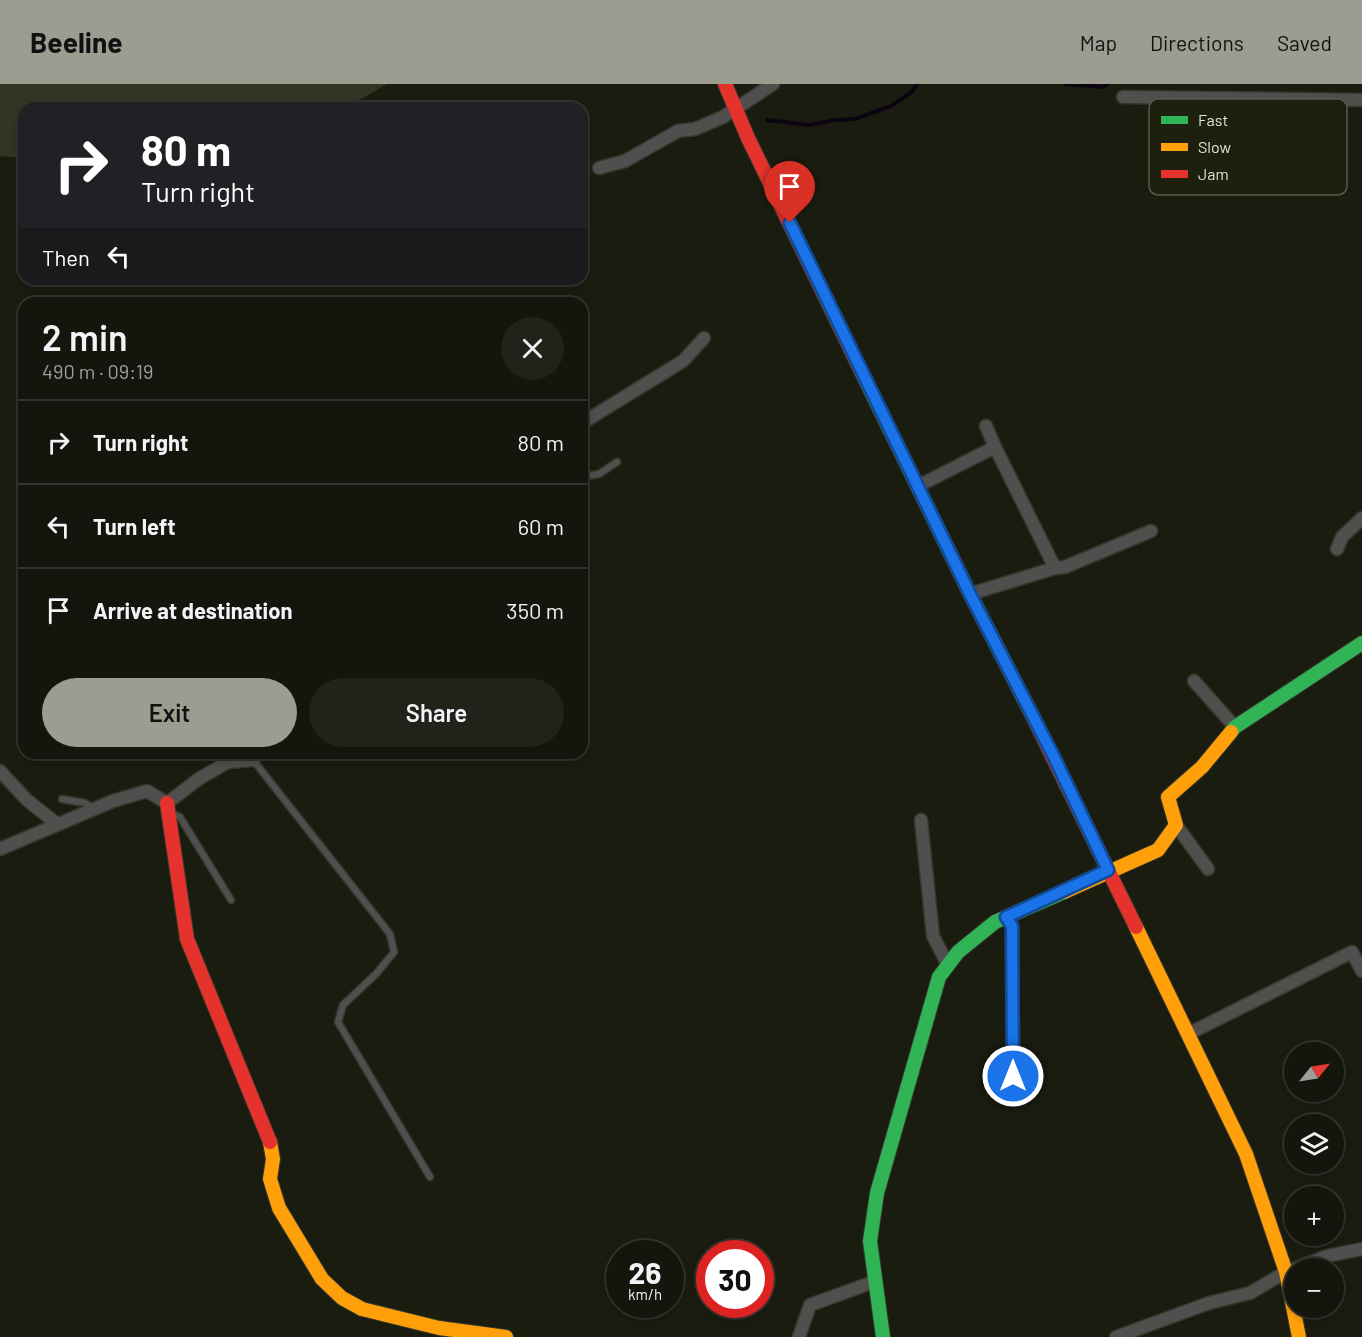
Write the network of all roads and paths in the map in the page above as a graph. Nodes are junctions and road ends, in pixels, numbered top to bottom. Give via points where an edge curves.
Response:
1 (725, 84) edge
2 (773, 84) edge
3 (1123, 97) dead end
4 (1282, 99) edge
5 (1347, 100) edge
6 (1362, 100) edge
7 (735, 108) junction
8 (599, 168) dead end
9 (704, 338) dead end
10 (588, 419) edge
11 (986, 426) dead end
12 (995, 447) junction
13 (617, 462) dead end
14 (588, 476) edge
15 (918, 486) junction
16 (1362, 518) edge
17 (1151, 531) dead end
18 (1337, 549) dead end
19 (1055, 568) junction
20 (970, 594) junction
21 (1362, 643) edge
22 (1194, 681) dead end
23 (1235, 727) junction
24 (242, 759) edge
25 (257, 759) edge
26 (0, 771) edge
27 (62, 799) dead end
28 (168, 807) junction
29 (93, 809) junction
30 (921, 820) dead end
31 (57, 824) junction
32 (1176, 825) junction
33 (0, 849) edge
34 (1208, 869) dead end
35 (1108, 870) junction
36 (231, 900) dead end
37 (1006, 917) junction
38 (948, 965) junction
39 (1362, 971) edge
40 (1188, 1034) junction
41 (1013, 1076) dead end
42 (430, 1177) dead end
43 (1362, 1249) edge
44 (1323, 1258) edge
45 (1284, 1266) edge
46 (1284, 1273) edge
47 (876, 1281) junction
48 (1295, 1318) edge
49 (506, 1337) edge
50 (799, 1337) edge
51 (883, 1337) edge
52 (1116, 1337) edge
53 (1299, 1337) edge

1 - 7 street
2 - 7 street
3 - 4 street
5 - 6 street
7 - 8 street via 695,129 678,131 625,161
7 - 15 street
9 - 10 street via 683,361
11 - 12 street
12 - 15 street
12 - 19 street
13 - 14 lane
15 - 20 street
16 - 18 street via 1342,537
17 - 19 street
19 - 20 street
20 - 35 street
21 - 23 street
22 - 23 street
23 - 32 street via 1202,766 1168,797
24 - 28 street via 200,777
25 - 42 lane via 390,934 394,952 343,1005 338,1022
26 - 31 street
27 - 29 lane via 85,803
28 - 29 street via 147,791
28 - 36 lane via 180,817
28 - 49 street via 187,939 270,1141 270,1179 279,1208 322,1279 342,1298 362,1309 439,1328
29 - 31 street
30 - 38 street via 933,936
31 - 33 street
32 - 34 street
32 - 35 street via 1158,850
35 - 37 street
35 - 40 street
37 - 38 street via 958,952
37 - 41 street via 1012,926
38 - 47 street via 939,977 877,1193 870,1241
39 - 40 street via 1352,952
40 - 45 street via 1246,1154
43 - 44 street
46 - 52 street via 1250,1293 1209,1303
47 - 50 street via 810,1305
47 - 51 street
48 - 53 street

